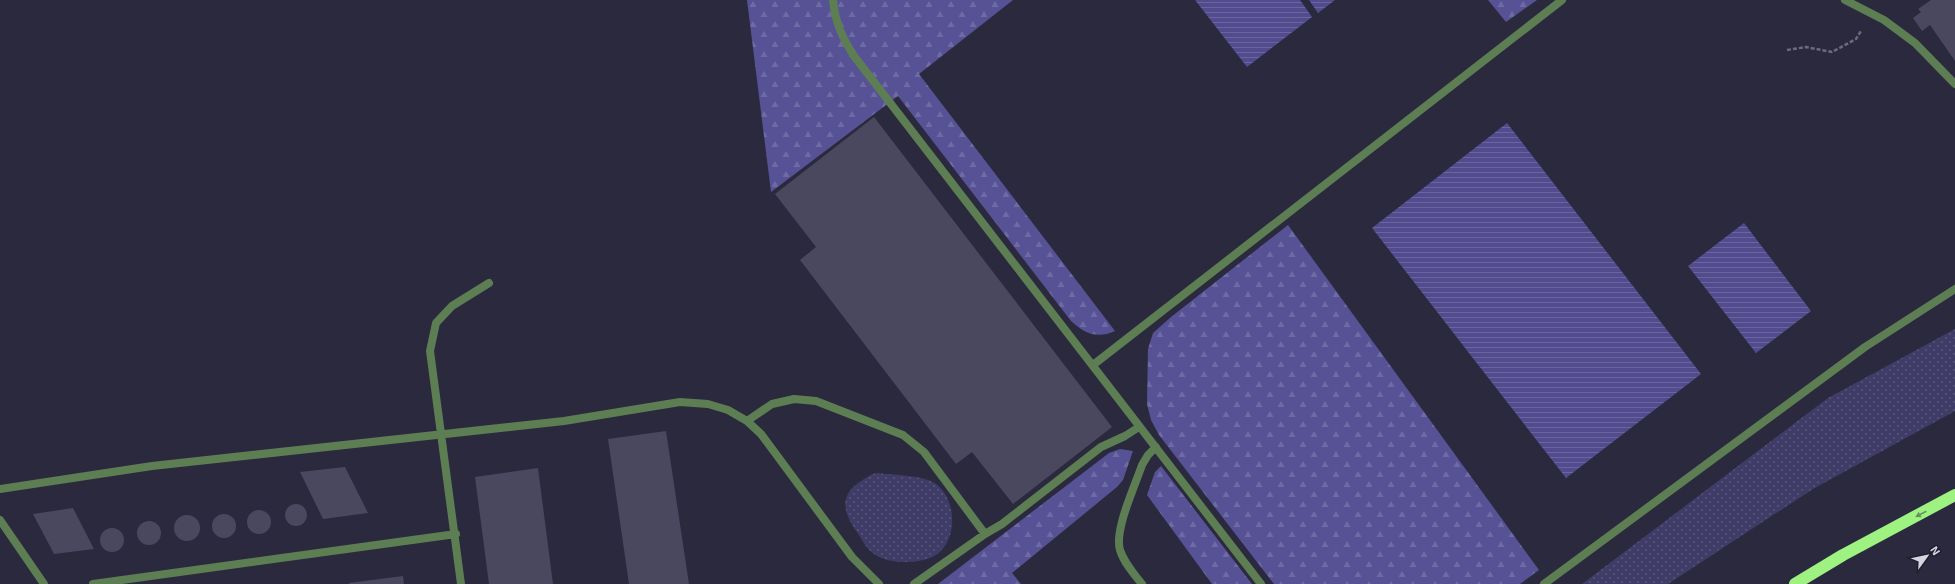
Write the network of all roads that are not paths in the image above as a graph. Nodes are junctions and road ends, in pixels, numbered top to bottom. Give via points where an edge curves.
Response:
1 (833, 0) edge
2 (1562, 0) edge
3 (1844, 0) edge
4 (1955, 84) edge
5 (489, 283) dead end
6 (1955, 289) edge
7 (1093, 365) junction
8 (746, 421) junction
9 (1139, 426) junction
10 (442, 434) junction
11 (1156, 448) junction
12 (0, 489) edge
13 (1955, 495) edge
14 (0, 520) edge
15 (456, 534) junction
16 (985, 534) junction
17 (44, 584) edge
18 (93, 584) edge
19 (461, 584) edge
20 (879, 584) edge
21 (914, 584) edge
22 (1142, 584) edge
23 (1262, 584) edge
24 (1544, 584) edge
25 (1795, 584) edge

1 - 7 lane via 834,17 854,56
2 - 7 lane
3 - 4 lane via 1884,20 1915,43
5 - 10 lane via 452,306 436,323 430,351
6 - 24 lane via 1865,347
7 - 9 lane
8 - 10 lane via 728,410 708,404 680,402 564,421
8 - 16 lane via 772,404 794,399 816,401 903,435 924,452
8 - 20 lane via 775,452 852,557
9 - 11 lane
9 - 16 lane via 1101,447 1002,524
10 - 12 lane via 152,466
10 - 15 lane
11 - 22 lane via 1142,465 1118,533 1120,551
11 - 23 lane
13 -> 25 highway via 1843,555
14 - 17 lane
15 - 18 lane
15 - 19 lane
16 - 21 lane

